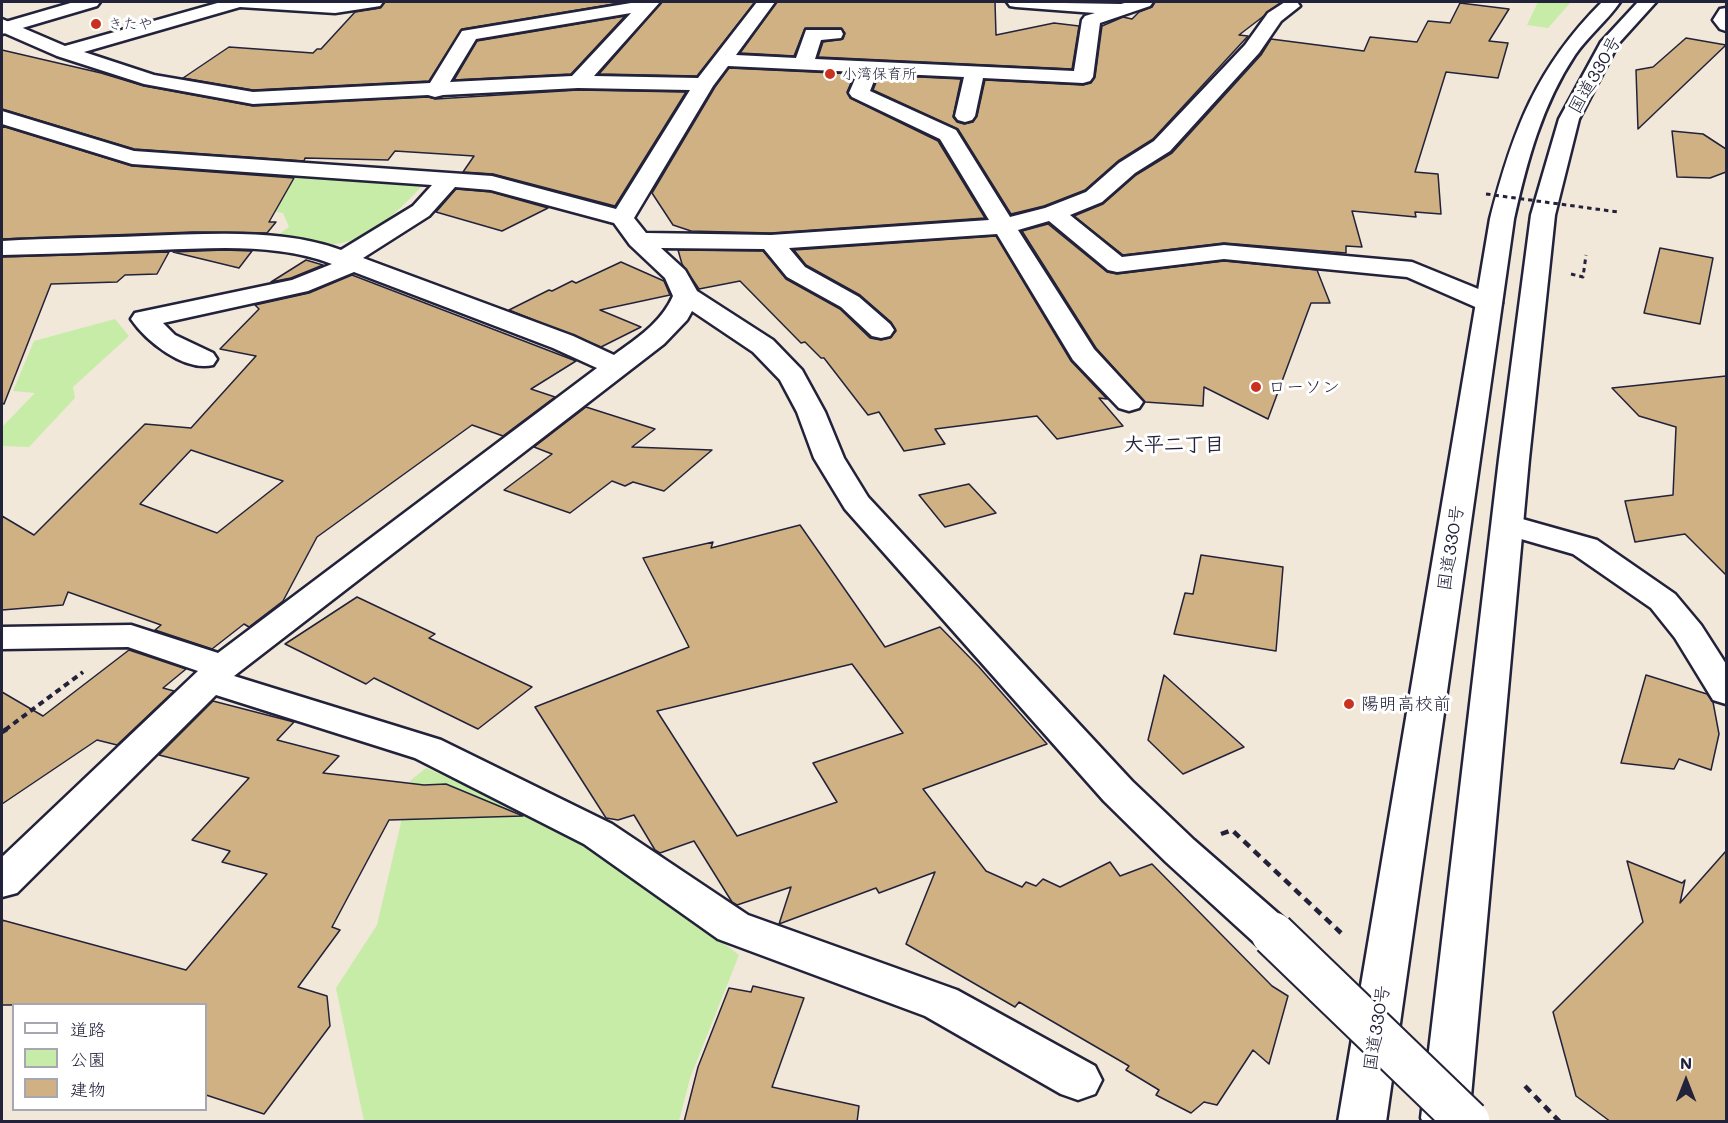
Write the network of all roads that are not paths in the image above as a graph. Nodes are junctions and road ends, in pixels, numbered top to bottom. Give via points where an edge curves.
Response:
1 (91, 2) edge
2 (374, 2) edge
3 (766, 2) edge
4 (1016, 2) edge
5 (1144, 2) edge
6 (1611, 2) edge
7 (1647, 2) edge
8 (649, 3) edge
9 (1291, 6) dead end
10 (1123, 9) junction
11 (1726, 13) edge
12 (1726, 25) edge
13 (3, 27) edge
14 (834, 34) dead end
15 (64, 52) junction
16 (723, 60) junction
17 (804, 64) junction
18 (870, 67) junction
19 (975, 72) junction
20 (578, 82) junction
21 (704, 84) junction
22 (435, 91) junction
23 (965, 116) dead end
24 (2, 117) edge
25 (449, 180) junction
26 (1053, 213) junction
27 (622, 218) junction
28 (1005, 226) junction
29 (639, 240) junction
30 (771, 242) junction
31 (2, 248) edge
32 (348, 262) junction
33 (686, 296) junction
34 (1489, 303) junction
35 (881, 330) dead end
36 (203, 359) dead end
37 (616, 367) junction
38 (1129, 402) dead end
39 (1508, 525) junction
40 (2, 638) edge
41 (217, 674) junction
42 (1726, 692) edge
43 (2, 882) edge
44 (1078, 1080) dead end
45 (1362, 1122) edge
46 (1445, 1122) edge
47 (1468, 1122) edge

1 - 13 main road
2 - 15 main road via 335,8 239,2
3 - 16 main road
4 - 10 main road
5 - 10 main road
6 - 34 main road, 国道330号 via 1591,20 1558,62 1531,116 1516,158
7 - 39 main road, 国道330号 via 1610,42 1599,60 1569,119 1555,165 1542,226
8 - 20 main road
8 - 22 main road via 468,35
9 - 26 main road via 1274,17 1252,49 1162,146 1127,168 1094,197
10 - 19 main road via 1091,20 1083,78
11 - 12 main road via 1722,20
13 - 15 main road
14 - 17 main road via 813,34
15 - 22 main road via 151,80 253,98
16 - 17 main road
16 - 21 main road
17 - 18 main road
18 - 19 main road
18 - 28 main road via 860,93 948,135
19 - 23 main road
20 - 21 main road
20 - 22 main road
21 - 27 main road
24 - 25 main road via 132,157
25 - 27 main road via 492,183
25 - 32 main road via 421,211
26 - 28 main road
26 - 34 main road via 1117,265 1224,252 1412,270
27 - 29 main road
28 - 30 main road
28 - 38 main road via 1083,354
29 - 30 main road
29 - 33 main road via 676,275
30 - 35 main road via 796,272 850,302
31 - 32 main road via 220,241 313,251
32 - 36 main road via 298,286 144,319 165,341
32 - 37 main road via 563,342
33 - 37 main road via 678,314
33 - 47 main road, bridge via 763,346 792,376 829,458 856,502 1118,791
34 - 45 main road, 国道330号
37 - 41 main road
39 - 42 main road via 1585,547 1663,602 1689,633
39 - 46 main road, 国道330号
40 - 41 main road via 131,636
41 - 43 main road
41 - 44 main road via 428,749 598,834 733,927 942,1003

